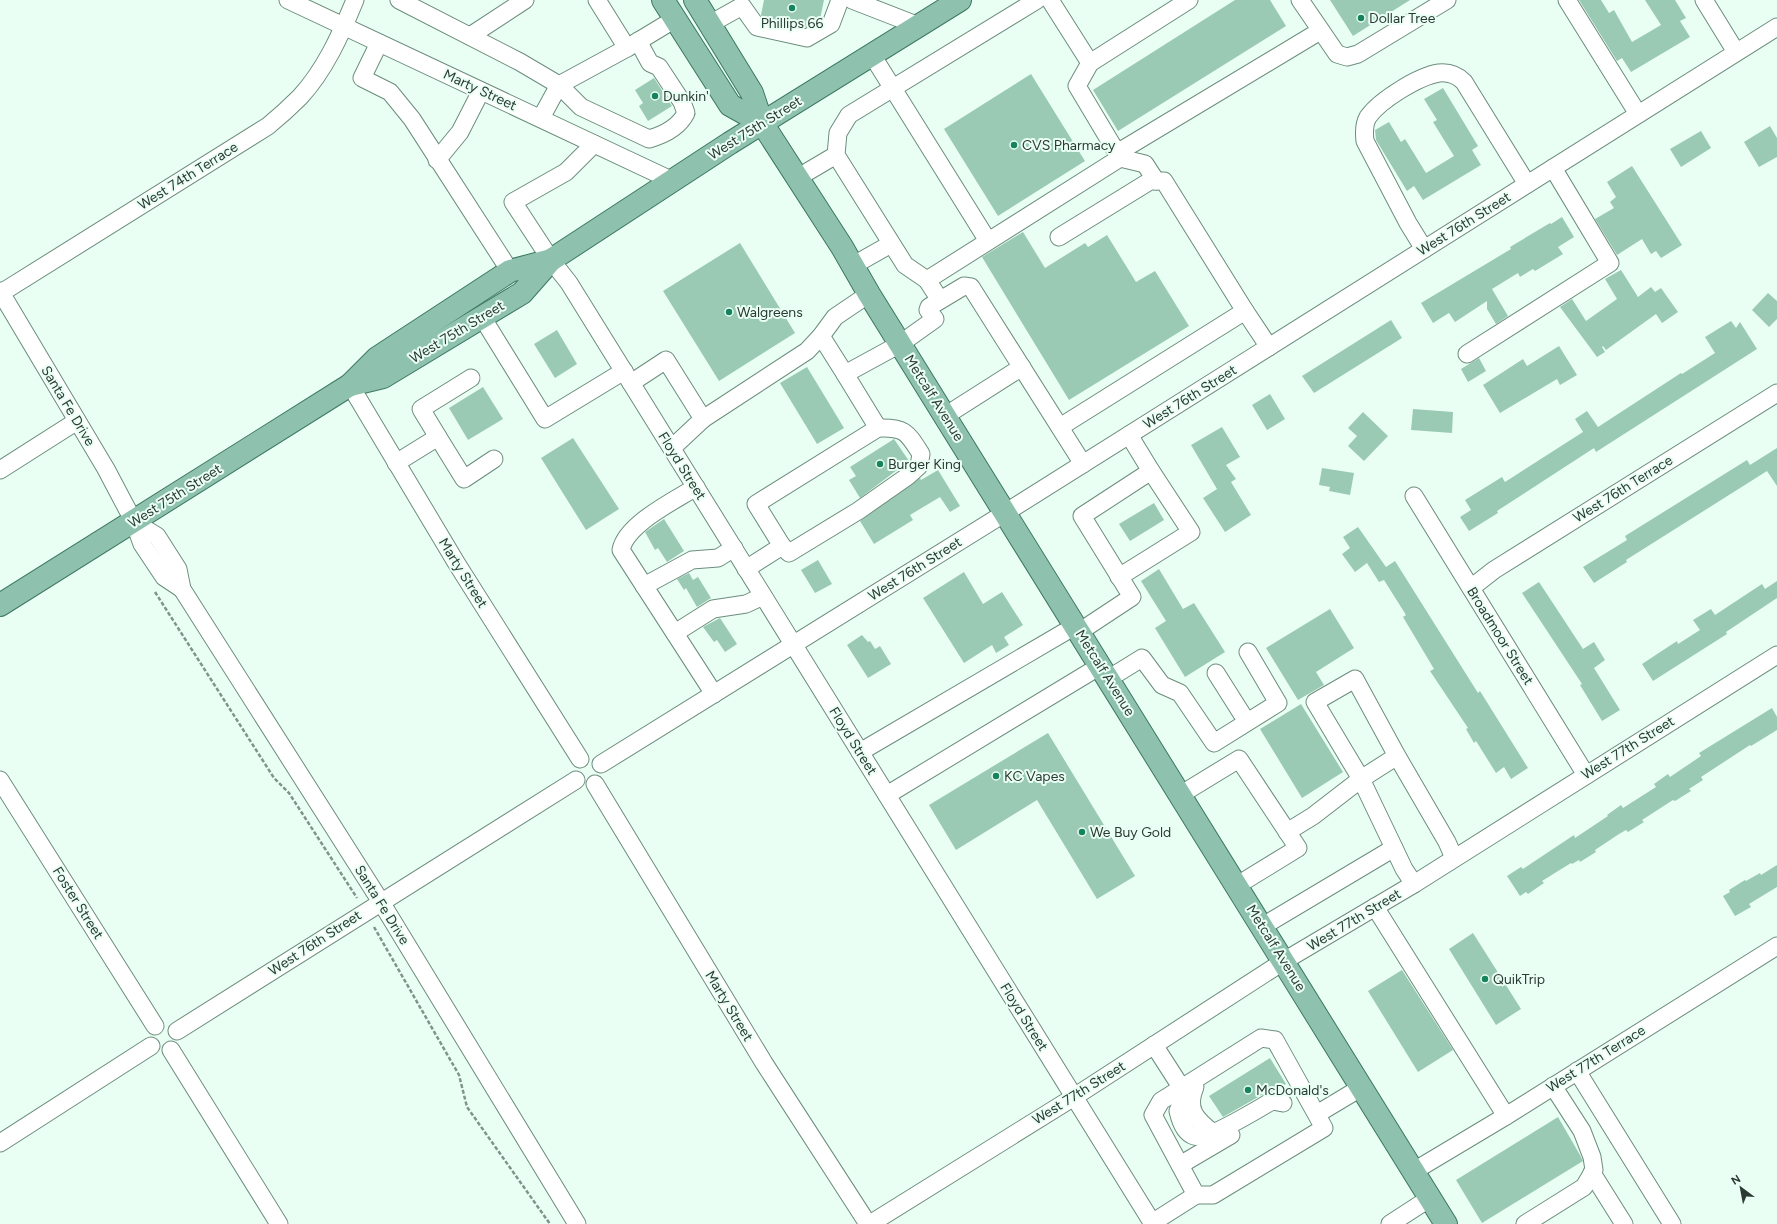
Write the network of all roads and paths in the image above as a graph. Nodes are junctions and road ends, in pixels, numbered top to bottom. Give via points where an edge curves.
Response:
1 (288, 0) edge
2 (355, 0) edge
3 (399, 0) edge
4 (525, 0) edge
5 (597, 0) edge
6 (663, 0) edge
7 (695, 0) edge
8 (840, 0) edge
9 (853, 0) edge
10 (960, 0) edge
11 (1037, 0) edge
12 (1050, 0) edge
13 (1189, 0) edge
14 (1300, 0) edge
15 (1447, 0) edge
16 (1567, 0) edge
17 (1704, 0) edge
18 (740, 3) edge
19 (674, 19) junction
20 (710, 24) junction
21 (919, 26) junction
22 (344, 27) junction
23 (1777, 27) edge
24 (1320, 32) junction
25 (470, 36) junction
26 (379, 43) junction
27 (632, 44) junction
28 (1736, 52) junction
29 (872, 55) junction
30 (1090, 62) junction
31 (559, 84) junction
32 (893, 88) junction
33 (481, 91) junction
34 (1638, 114) junction
35 (541, 118) junction
36 (762, 123) junction
37 (594, 144) junction
38 (836, 156) junction
39 (1118, 156) junction
40 (437, 160) junction
41 (1553, 168) junction
42 (797, 178) junction
43 (673, 181) junction
44 (1156, 181) junction
45 (1527, 184) junction
46 (1059, 237) dead end
47 (988, 241) junction
48 (891, 244) junction
49 (1424, 250) junction
50 (551, 260) junction
51 (852, 266) junction
52 (510, 271) junction
53 (927, 280) junction
54 (1, 292) edge
55 (869, 294) junction
56 (940, 300) junction
57 (1245, 311) junction
58 (482, 317) junction
59 (821, 336) junction
60 (900, 344) junction
61 (1269, 347) junction
62 (1467, 354) dead end
63 (1022, 368) junction
64 (845, 374) junction
65 (627, 377) junction
66 (471, 378) dead end
67 (350, 386) junction
68 (1777, 393) edge
69 (945, 416) junction
70 (703, 419) junction
71 (77, 421) junction
72 (1060, 427) junction
73 (878, 428) junction
74 (1129, 435) junction
75 (438, 437) junction
76 (672, 448) junction
77 (494, 459) dead end
78 (396, 463) junction
79 (1083, 464) junction
80 (0, 470) edge
81 (1151, 471) junction
82 (696, 487) junction
83 (1414, 496) dead end
84 (1005, 513) junction
85 (134, 522) junction
86 (782, 546) junction
87 (734, 548) junction
88 (746, 569) junction
89 (1119, 576) junction
90 (151, 585) dead end
91 (644, 586) junction
92 (1471, 588) junction
93 (764, 596) junction
94 (0, 605) edge
95 (1077, 629) junction
96 (675, 633) junction
97 (794, 645) junction
98 (1248, 652) dead end
99 (1777, 655) edge
100 (1104, 673) junction
101 (1216, 673) dead end
102 (714, 694) junction
103 (1247, 722) junction
104 (1226, 735) junction
105 (860, 752) junction
106 (1397, 756) junction
107 (1239, 758) junction
108 (580, 759) junction
109 (601, 764) junction
110 (1586, 775) junction
111 (1361, 779) junction
112 (0, 780) edge
113 (576, 780) junction
114 (595, 784) junction
115 (887, 795) junction
116 (1180, 795) junction
117 (1287, 832) junction
118 (1394, 848) junction
119 (1454, 858) junction
120 (1414, 884) junction
121 (1236, 886) junction
122 (381, 902) junction
123 (1375, 907) junction
124 (365, 911) junction
125 (1263, 926) junction
126 (1777, 946) edge
127 (1284, 961) junction
128 (155, 1026) junction
129 (177, 1031) junction
130 (1154, 1045) junction
131 (151, 1046) junction
132 (171, 1050) junction
133 (1577, 1071) junction
134 (1553, 1086) junction
135 (1362, 1087) junction
136 (1186, 1091) junction
137 (1303, 1091) junction
138 (1074, 1097) junction
139 (1283, 1103) junction
140 (1317, 1114) junction
141 (1506, 1116) junction
142 (0, 1142) edge
143 (1180, 1165) junction
144 (1414, 1171) junction
145 (1592, 1173) junction
146 (1196, 1195) junction
147 (1430, 1198) junction
148 (279, 1224) edge
149 (550, 1224) edge
150 (577, 1224) edge
151 (869, 1224) edge
152 (1153, 1224) edge
153 (1390, 1224) edge
154 (1446, 1224) edge
155 (1525, 1224) edge
156 (1624, 1224) edge
157 (1672, 1224) edge

1 - 22 street, Marty Street
2 - 22 street, West 74th Terrace
3 - 25 street
4 - 25 street
5 - 27 street
6 - 19 main road, Metcalf Avenue
7 - 20 main road, Metcalf Avenue
8 - 18 street via 831,24 807,38 756,27
9 - 21 street
10 - 21 main road, West 75th Street
11 - 32 street
12 - 30 street
13 - 30 street
14 - 24 street
15 - 24 street via 1358,54 1347,57 1337,54
16 - 34 street
17 - 28 street
18 - 20 street
19 - 27 street
19 - 36 main road, Metcalf Avenue via 730,105
20 - 36 main road, Metcalf Avenue via 752,93
21 - 29 main road, West 75th Street
22 - 26 street, Marty Street
22 - 54 street, West 74th Terrace via 313,80 268,126
23 - 28 street, West 76th Street
24 - 39 street
25 - 31 street
26 - 33 street, Marty Street
26 - 40 street via 362,78 390,92 412,119
27 - 31 street
27 - 31 street via 650,63 659,67 682,102 686,113 683,120 662,136 649,139 581,107
28 - 34 street, West 76th Street
29 - 32 street
29 - 36 main road, West 75th Street
30 - 39 street via 1077,86
31 - 35 street
32 - 38 street via 849,115 838,133
32 - 47 street
33 - 35 street, Marty Street
33 - 40 street via 460,132
34 - 41 street, West 76th Street
35 - 37 street, Marty Street
36 - 42 main road, Metcalf Avenue
36 - 43 main road, West 75th Street
37 - 43 street, Marty Street
37 - 50 street, Floyd Street via 566,172 513,202
38 - 42 street
38 - 48 street
39 - 44 street via 1145,164
39 - 47 street
40 - 52 street
41 - 45 street, West 76th Street
41 - 62 street via 1610,263
42 - 51 main road, Metcalf Avenue
43 - 50 main road, West 75th Street
44 - 46 street via 1150,181
44 - 57 street via 1164,181
45 - 49 street, West 76th Street
45 - 49 street via 1458,76 1440,73 1431,75 1398,92 1368,118 1364,131 1365,141
47 - 53 street
48 - 51 street
48 - 53 street via 904,265
49 - 61 street, West 76th Street
50 - 52 main road, West 75th Street
50 - 58 main road, West 75th Street via 522,293
50 - 65 street, Floyd Street via 569,284
51 - 55 main road, Metcalf Avenue
52 - 67 main road, West 75th Street via 377,358
53 - 56 street
54 - 71 street, Santa Fe Drive
55 - 59 street via 835,317
55 - 60 main road, Metcalf Avenue
56 - 60 street via 928,310 935,319
56 - 63 street via 964,286 971,287
57 - 61 street
57 - 72 street
58 - 65 street via 545,419
58 - 67 main road, West 75th Street via 383,377
59 - 64 street
59 - 70 street via 807,351
60 - 64 street
60 - 69 main road, Metcalf Avenue
61 - 74 street, West 76th Street
63 - 69 street
63 - 72 street
64 - 73 street
65 - 70 street via 666,360
65 - 76 street, Floyd Street
66 - 75 street via 421,410
67 - 78 street, Marty Street
67 - 85 main road, West 75th Street
68 - 92 street, West 76th Terrace via 1494,570
69 - 84 main road, Metcalf Avenue
70 - 76 street
71 - 80 street
71 - 85 street, Santa Fe Drive
72 - 79 street
73 - 86 street via 756,504
73 - 86 street via 892,427 907,433 921,454 919,466 858,511 788,553
74 - 79 street, West 76th Street
74 - 81 street
75 - 77 street via 464,479
75 - 78 street
76 - 82 street, Floyd Street
78 - 108 street, Marty Street
79 - 84 street, West 76th Street
81 - 89 street via 1082,516
81 - 89 street via 1191,532
82 - 87 street, Floyd Street
82 - 91 street via 639,523 622,542 621,550
83 - 92 street, Broadmoor Street
84 - 95 main road, Metcalf Avenue
84 - 97 street, West 76th Street
85 - 94 main road, West 75th Street
85 - 122 street, Santa Fe Drive via 142,544 164,577 182,589
86 - 88 street
87 - 88 street, Floyd Street
87 - 91 street via 718,558 692,560
88 - 93 street, Floyd Street
89 - 95 street via 1132,597
90 - 124 path via 274,778 289,793
91 - 96 street
92 - 110 street, Broadmoor Street
93 - 96 street via 746,604 713,609
93 - 97 street, Floyd Street
95 - 100 main road, Metcalf Avenue
95 - 105 street
96 - 102 street
97 - 102 street, West 76th Street
97 - 105 street, Floyd Street
98 - 103 street via 1278,703
99 - 110 street, West 77th Street
100 - 104 street via 1142,658 1162,686 1180,693 1214,743
100 - 115 street
100 - 116 main road, Metcalf Avenue
101 - 103 street
102 - 109 street, West 76th Street
103 - 104 street
104 - 107 street
105 - 115 street, Floyd Street
106 - 111 street
106 - 111 street via 1355,679 1315,702
106 - 119 street
107 - 116 street
107 - 117 street
108 - 109 street via 588,756
108 - 113 street via 574,769
109 - 114 street via 602,776
110 - 119 street, West 77th Street
111 - 117 street via 1314,816
111 - 118 street
112 - 128 street, Foster Street
113 - 114 street via 582,786
113 - 122 street, West 76th Street
114 - 151 street, Marty Street via 764,1063
115 - 138 street, Floyd Street
116 - 121 main road, Metcalf Avenue
117 - 121 street via 1298,848
118 - 120 street
118 - 125 street
119 - 120 street, West 77th Street
120 - 123 street, West 77th Street
121 - 125 main road, Metcalf Avenue
122 - 124 street, West 76th Street
122 - 150 street, Santa Fe Drive
123 - 127 street, West 77th Street
123 - 141 street
124 - 129 street, West 76th Street
124 - 149 path via 459,1076 467,1107
125 - 127 main road, Metcalf Avenue
126 - 133 street, West 77th Terrace
127 - 130 street, West 77th Street
127 - 135 main road, Metcalf Avenue
128 - 129 street via 164,1023
128 - 131 street via 149,1033
129 - 132 street via 178,1042
130 - 136 street
130 - 138 street, West 77th Street
131 - 132 street via 158,1052
131 - 142 street
132 - 148 street
133 - 134 street, West 77th Terrace
133 - 157 street
134 - 141 street, West 77th Terrace
134 - 145 street via 1582,1132 1592,1157
135 - 140 street
135 - 144 main road, Metcalf Avenue
136 - 137 street via 1201,1075 1261,1038 1275,1040
136 - 139 street via 1198,1120 1214,1133 1272,1101
136 - 143 street via 1161,1101 1153,1115
137 - 139 street
137 - 140 street
138 - 151 street, West 77th Street
138 - 152 street, Floyd Street
139 - 143 street
140 - 146 street via 1324,1128 1213,1195
141 - 144 street, West 77th Terrace
143 - 146 street
144 - 147 main road, Metcalf Avenue
145 - 155 street via 1584,1187
145 - 156 street
146 - 152 street
147 - 153 street
147 - 154 main road, Metcalf Avenue

